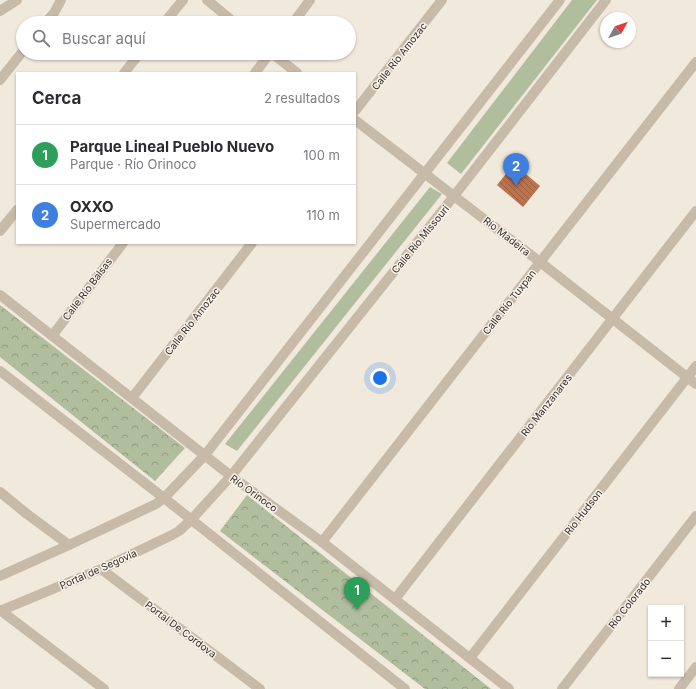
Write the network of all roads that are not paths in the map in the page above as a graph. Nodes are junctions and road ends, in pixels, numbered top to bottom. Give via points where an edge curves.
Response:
1 (17, 0) edge
2 (61, 0) edge
3 (183, 0) edge
4 (207, 0) edge
5 (310, 0) edge
6 (442, 0) edge
7 (560, 0) edge
8 (606, 0) edge
9 (0, 11) edge
10 (52, 16) edge
11 (170, 16) edge
12 (226, 16) edge
13 (298, 16) edge
14 (16, 60) edge
15 (134, 60) edge
16 (265, 60) edge
17 (280, 60) edge
18 (696, 62) edge
19 (125, 72) edge
20 (256, 72) edge
21 (296, 72) edge
22 (0, 80) edge
23 (356, 110) edge
24 (356, 121) edge
25 (425, 173) junction
26 (454, 196) junction
27 (16, 211) edge
28 (696, 211) edge
29 (0, 231) edge
30 (122, 244) edge
31 (251, 244) edge
32 (540, 262) junction
33 (0, 295) edge
34 (613, 319) junction
35 (52, 336) junction
36 (696, 366) edge
37 (0, 371) edge
38 (687, 378) junction
39 (696, 384) edge
40 (132, 398) junction
41 (205, 455) junction
42 (231, 476) junction
43 (0, 492) edge
44 (164, 498) junction
45 (696, 516) edge
46 (191, 520) junction
47 (322, 542) junction
48 (69, 545) junction
49 (101, 569) junction
50 (0, 576) edge
51 (395, 599) junction
52 (0, 611) edge
53 (470, 658) junction
54 (696, 667) edge
55 (104, 689) edge
56 (260, 689) edge
57 (405, 689) edge
58 (509, 689) edge
59 (562, 689) edge
60 (679, 689) edge

1 - 9 street
2 - 10 street
3 - 11 street
4 - 12 street
5 - 13 street
6 - 23 street, Calle Río Amozac
7 - 25 street
8 - 26 street, Calle Río Missouri
14 - 22 street
15 - 19 street
16 - 20 street
17 - 21 street
18 - 32 street, Calle Río Tuxpan
24 - 25 street, Río Madeira
25 - 26 street, Río Madeira
25 - 41 street
26 - 32 street, Río Madeira
26 - 42 street, Calle Río Missouri
27 - 29 street
28 - 34 street, Rio Manzanares
30 - 35 street, Calle Río Balsas
31 - 40 street, Calle Río Amozac
32 - 34 street, Río Madeira
32 - 47 street, Calle Río Tuxpan
33 - 35 street, Río Orinoco
34 - 38 street, Río Madeira
34 - 51 street, Rio Manzanares
35 - 40 street, Río Orinoco
36 - 38 street, Rio Hudson
37 - 44 street
38 - 39 street, Río Madeira
38 - 53 street, Rio Hudson
40 - 41 street, Río Orinoco
41 - 42 street, Río Orinoco
41 - 44 street
42 - 46 street, Calle Río Missouri
42 - 47 street, Río Orinoco
43 - 48 street
44 - 46 street
44 - 48 street
45 - 59 street, Río Colorado
46 - 49 street, Portal de Segovia via 172,535
46 - 57 street
47 - 51 street, Río Orinoco
48 - 50 street
49 - 52 street, Portal de Segovia
49 - 56 street, Portal De Cordova
51 - 53 street, Río Orinoco
52 - 55 street
53 - 58 street, Río Orinoco
54 - 60 street

